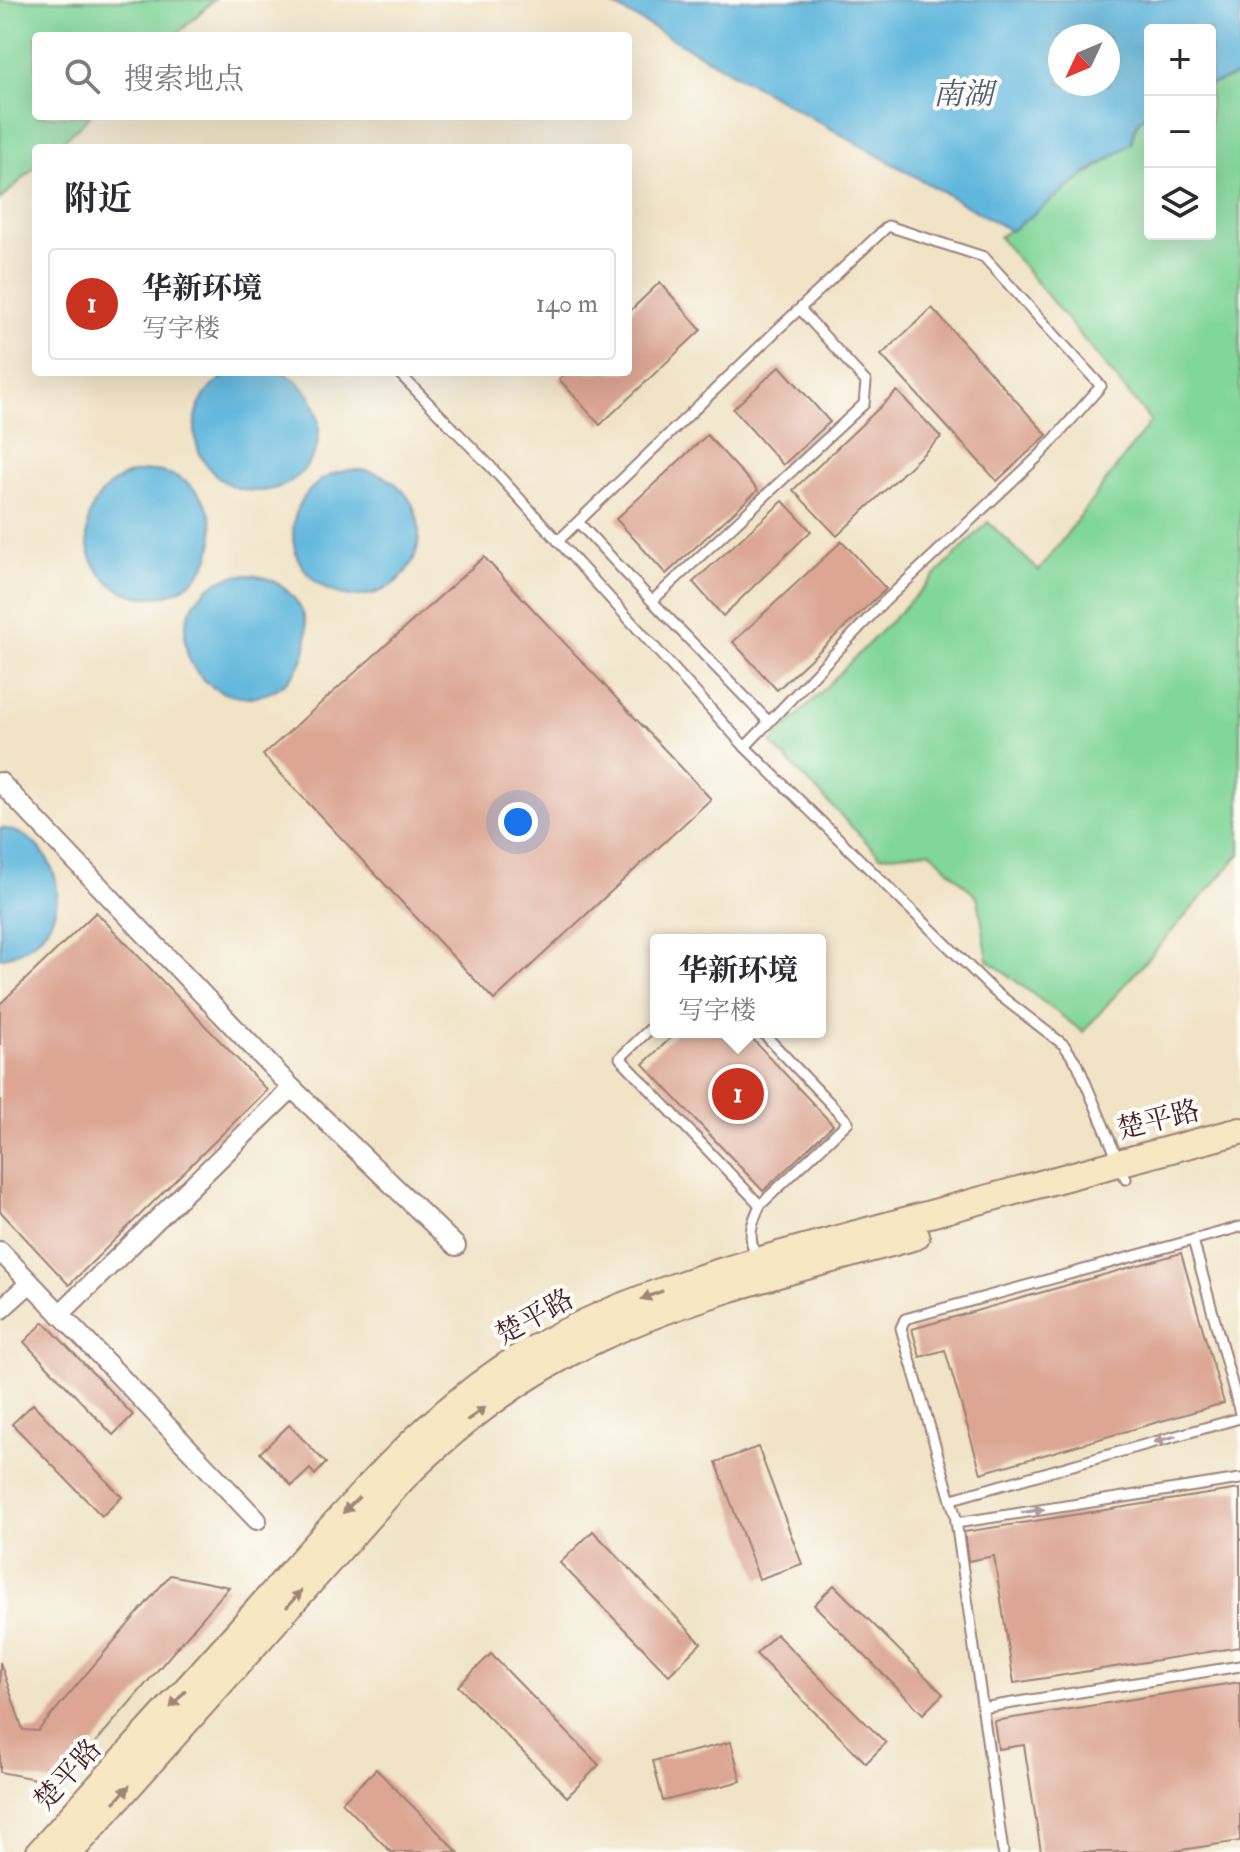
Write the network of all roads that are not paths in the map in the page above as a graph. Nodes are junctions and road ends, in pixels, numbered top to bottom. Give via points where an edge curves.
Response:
1 (800, 309) junction
2 (402, 376) edge
3 (578, 522) junction
4 (558, 541) junction
5 (652, 601) junction
6 (769, 722) junction
7 (745, 747) junction
8 (0, 782) edge
9 (650, 1029) edge
10 (768, 1038) edge
11 (292, 1088) junction
12 (1240, 1131) edge
13 (1240, 1149) edge
14 (1123, 1170) junction
15 (760, 1205) junction
16 (1240, 1228) edge
17 (1193, 1240) junction
18 (456, 1246) dead end
19 (0, 1251) edge
20 (758, 1261) junction
21 (30, 1283) junction
22 (0, 1310) edge
23 (60, 1314) junction
24 (1240, 1416) edge
25 (1240, 1479) edge
26 (952, 1499) junction
27 (257, 1520) dead end
28 (956, 1523) junction
29 (1240, 1666) edge
30 (982, 1708) junction
31 (40, 1852) edge
32 (70, 1852) edge
33 (1003, 1852) edge

1 - 3 lane
1 - 5 lane via 866,382 864,404
1 - 6 lane via 888,226 984,257 1101,386 1041,454 883,603
2 - 4 lane
3 - 4 lane
3 - 5 lane
4 - 7 lane
5 - 6 lane
6 - 7 lane
7 - 14 lane via 994,991 1064,1045 1078,1065
8 - 11 street
9 - 15 lane via 620,1058
10 - 15 lane via 848,1122
11 - 18 street
11 - 23 street
12 - 14 main road, 楚平路
13 - 14 main road, 楚平路
14 - 20 main road, 楚平路
32 -> 14 main road, 楚平路 via 402,1479 458,1427 525,1379 599,1338 707,1296
15 - 20 lane via 750,1233
16 - 17 lane
17 - 24 lane
17 - 26 lane via 905,1319 901,1328
19 - 21 street
20 -> 31 main road, 楚平路 via 588,1321 512,1362 445,1412 339,1518
21 - 22 street
21 - 23 street
23 - 27 street
24 -> 26 lane
28 -> 25 lane
26 - 28 lane
28 - 30 lane
29 - 30 lane
30 - 33 lane

